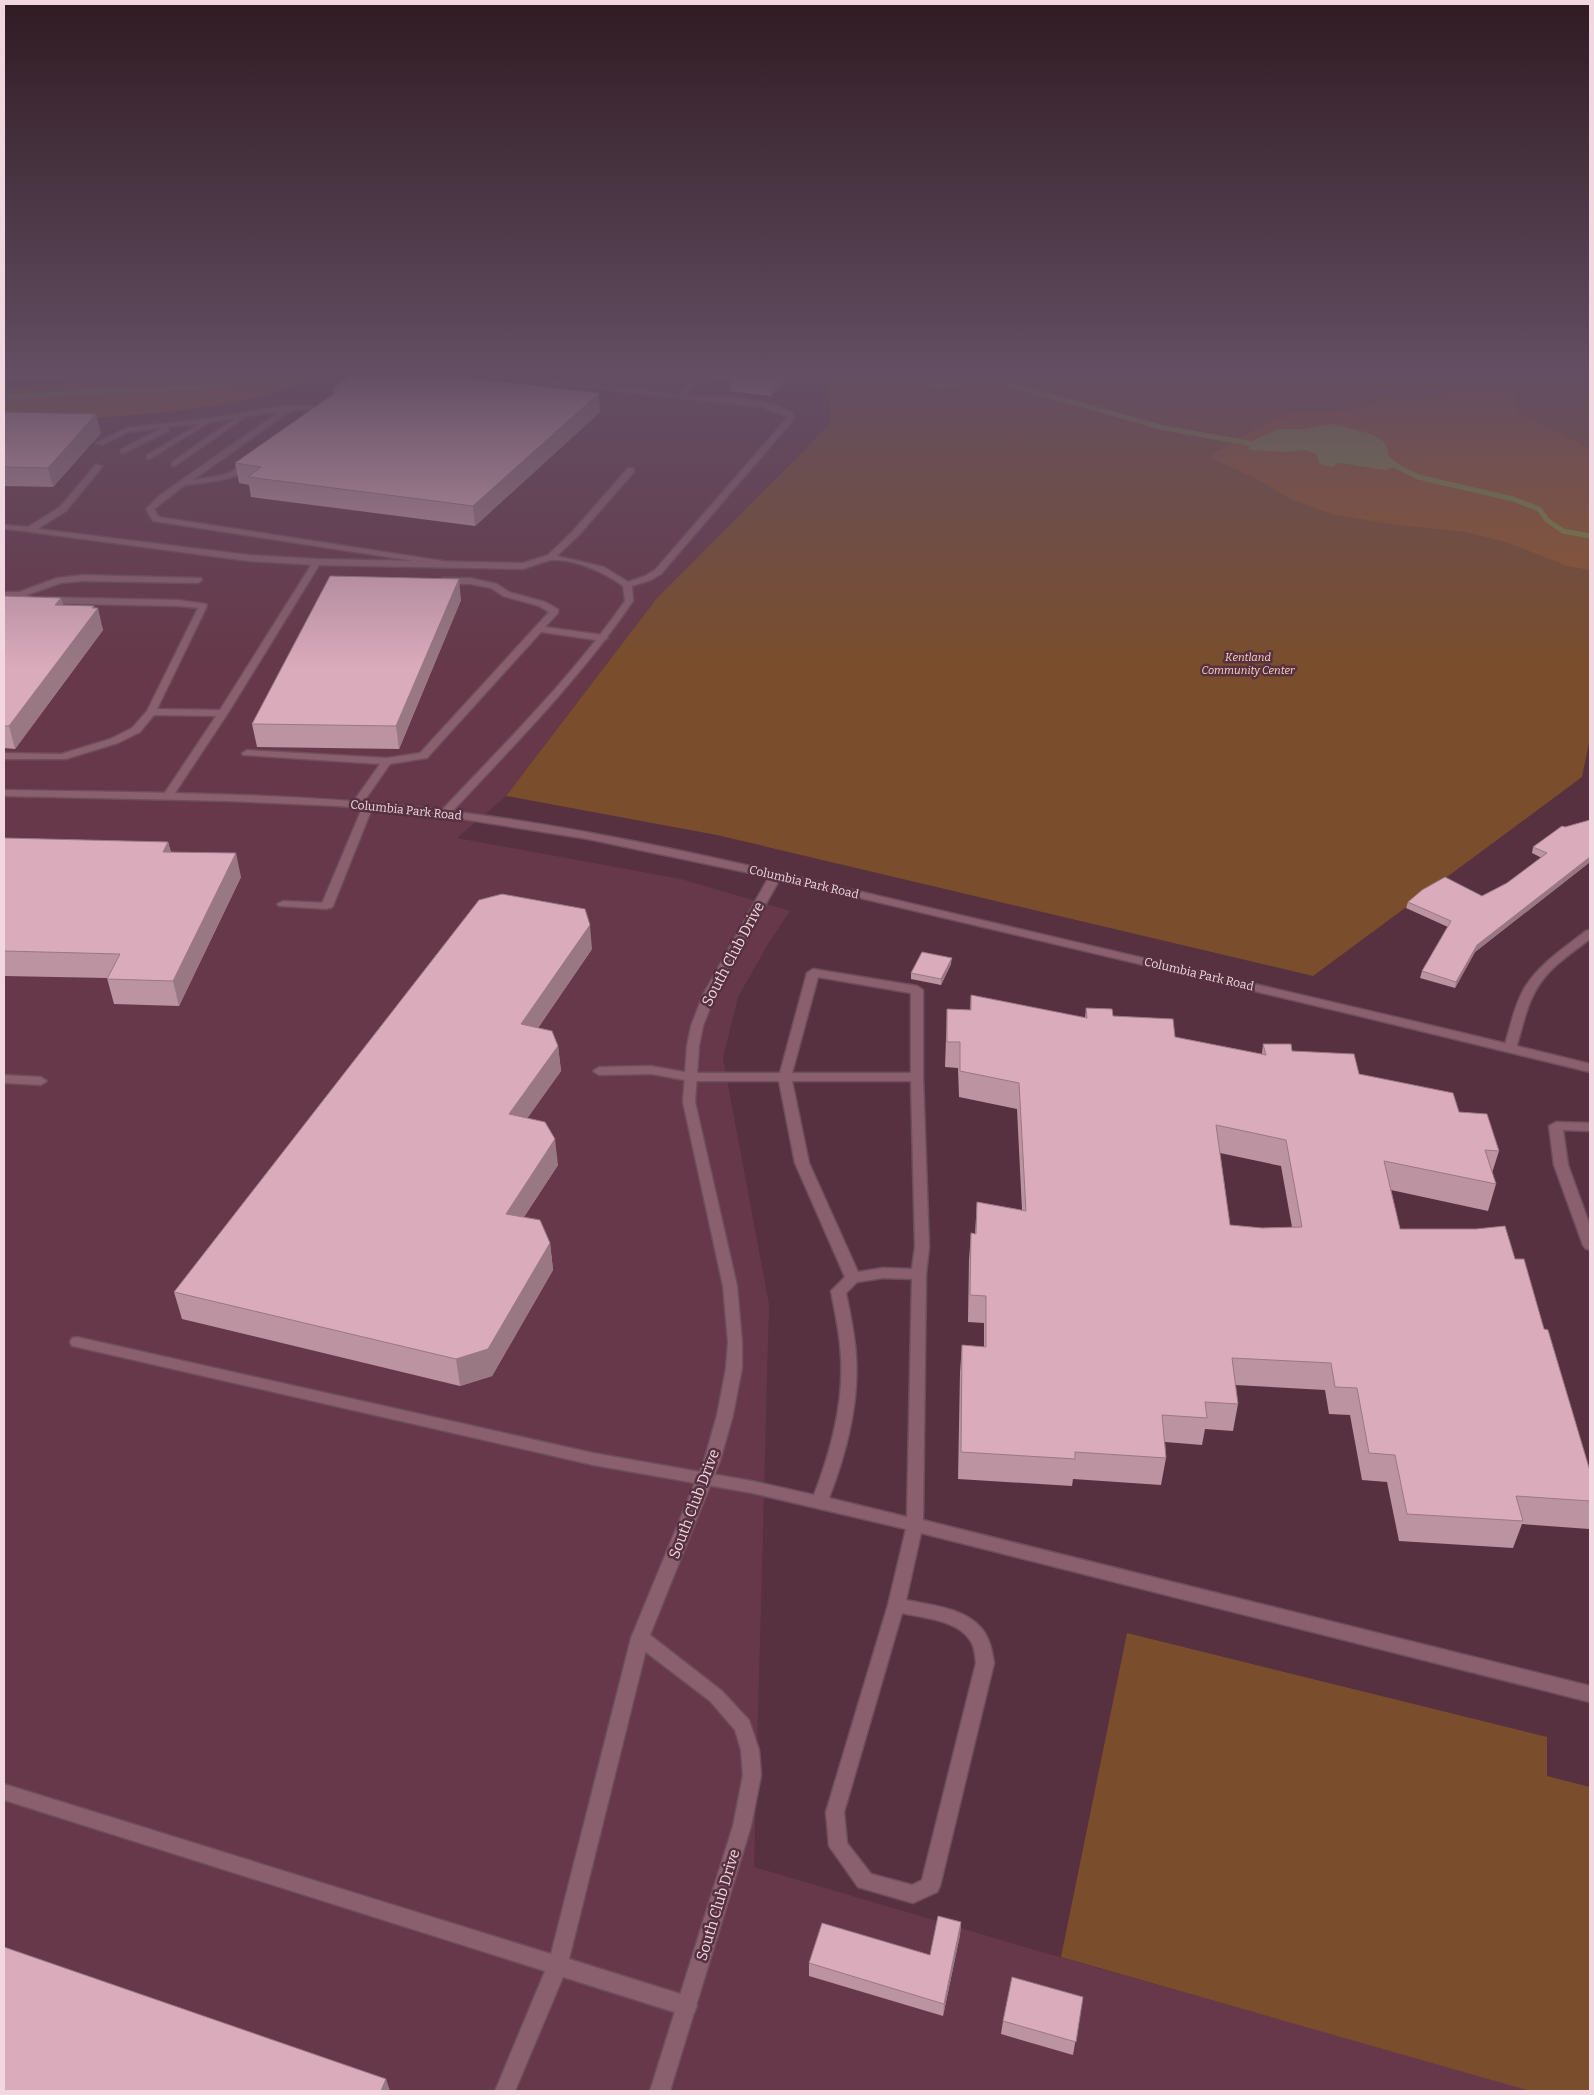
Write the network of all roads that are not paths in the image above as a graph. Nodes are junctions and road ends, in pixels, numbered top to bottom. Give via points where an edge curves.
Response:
1 (93, 473) edge
2 (197, 473) edge
3 (235, 473) edge
4 (629, 473) edge
5 (744, 473) edge
6 (185, 483) junction
7 (4, 527) edge
8 (30, 530) junction
9 (551, 557) junction
10 (317, 562) junction
11 (455, 566) junction
12 (198, 580) dead end
13 (431, 580) edge
14 (627, 585) junction
15 (4, 595) edge
16 (20, 596) junction
17 (539, 629) junction
18 (603, 638) junction
19 (151, 712) junction
20 (223, 713) junction
21 (247, 753) dead end
22 (4, 756) edge
23 (387, 761) junction
24 (4, 793) edge
25 (167, 797) junction
26 (356, 805) junction
27 (368, 806) junction
28 (445, 813) junction
29 (776, 875) junction
30 (283, 904) dead end
31 (1590, 933) edge
32 (1510, 1048) junction
33 (1590, 1068) edge
34 (599, 1071) dead end
35 (690, 1077) junction
36 (785, 1077) junction
37 (917, 1077) junction
38 (4, 1079) edge
39 (41, 1081) dead end
40 (1590, 1127) edge
41 (1590, 1245) edge
42 (919, 1274) junction
43 (852, 1278) junction
44 (77, 1342) dead end
45 (705, 1480) junction
46 (820, 1503) junction
47 (914, 1525) junction
48 (896, 1605) junction
49 (640, 1638) junction
50 (1590, 1694) edge
51 (4, 1792) edge
52 (558, 1965) junction
53 (687, 2006) junction
54 (505, 2091) edge
55 (660, 2091) edge

1 - 8 street via 63,509
2 - 6 street
3 - 6 street via 217,479
4 - 9 street via 576,534
5 - 14 street via 658,572
6 - 11 street via 150,510 156,519
7 - 8 street
8 - 10 street via 249,558
9 - 11 street via 523,566
9 - 14 street via 585,563 609,572
10 - 11 street
10 - 20 street
12 - 16 street via 60,580
13 - 17 street via 470,581 494,586 506,594 555,611
14 - 18 street via 629,601
15 - 16 street
16 - 19 street via 29,600 203,606
17 - 18 street
17 - 23 street via 423,756
18 - 28 street
19 - 20 street
19 - 22 street via 136,730 114,741 62,757
20 - 25 street
21 - 23 street
23 - 26 street
24 - 25 street, Columbia Park Road
25 - 26 street, Columbia Park Road
26 - 27 street, Columbia Park Road
27 - 28 street, Columbia Park Road
27 - 30 street via 327,906
28 - 29 street, Columbia Park Road via 613,840
29 - 32 street, Columbia Park Road
29 - 35 street, South Club Drive via 709,995 697,1026
31 - 32 street via 1555,961 1534,984 1522,1008
32 - 33 street, Columbia Park Road
34 - 35 street via 651,1070
35 - 36 street
35 - 45 street, South Club Drive via 688,1102 727,1269 735,1342 734,1368 725,1415
36 - 37 street
36 - 37 street via 813,973 917,990
36 - 43 street via 802,1163
37 - 42 street via 922,1247
38 - 39 street
40 - 41 street via 1556,1126 1561,1165
42 - 43 street via 883,1273
42 - 47 street
43 - 46 street via 838,1291 850,1362 846,1412
44 - 45 street via 593,1460
45 - 46 street
45 - 49 street, South Club Drive
46 - 47 street
47 - 48 street
47 - 50 street
48 - 48 street via 835,1812 838,1846 865,1881 914,1894 930,1886 985,1663 982,1644 974,1631 952,1618
49 - 52 street
49 - 53 street, South Club Drive via 716,1696 742,1726 750,1750 752,1775 742,1826
51 - 52 street
52 - 53 street
52 - 54 street
53 - 55 street, South Club Drive

